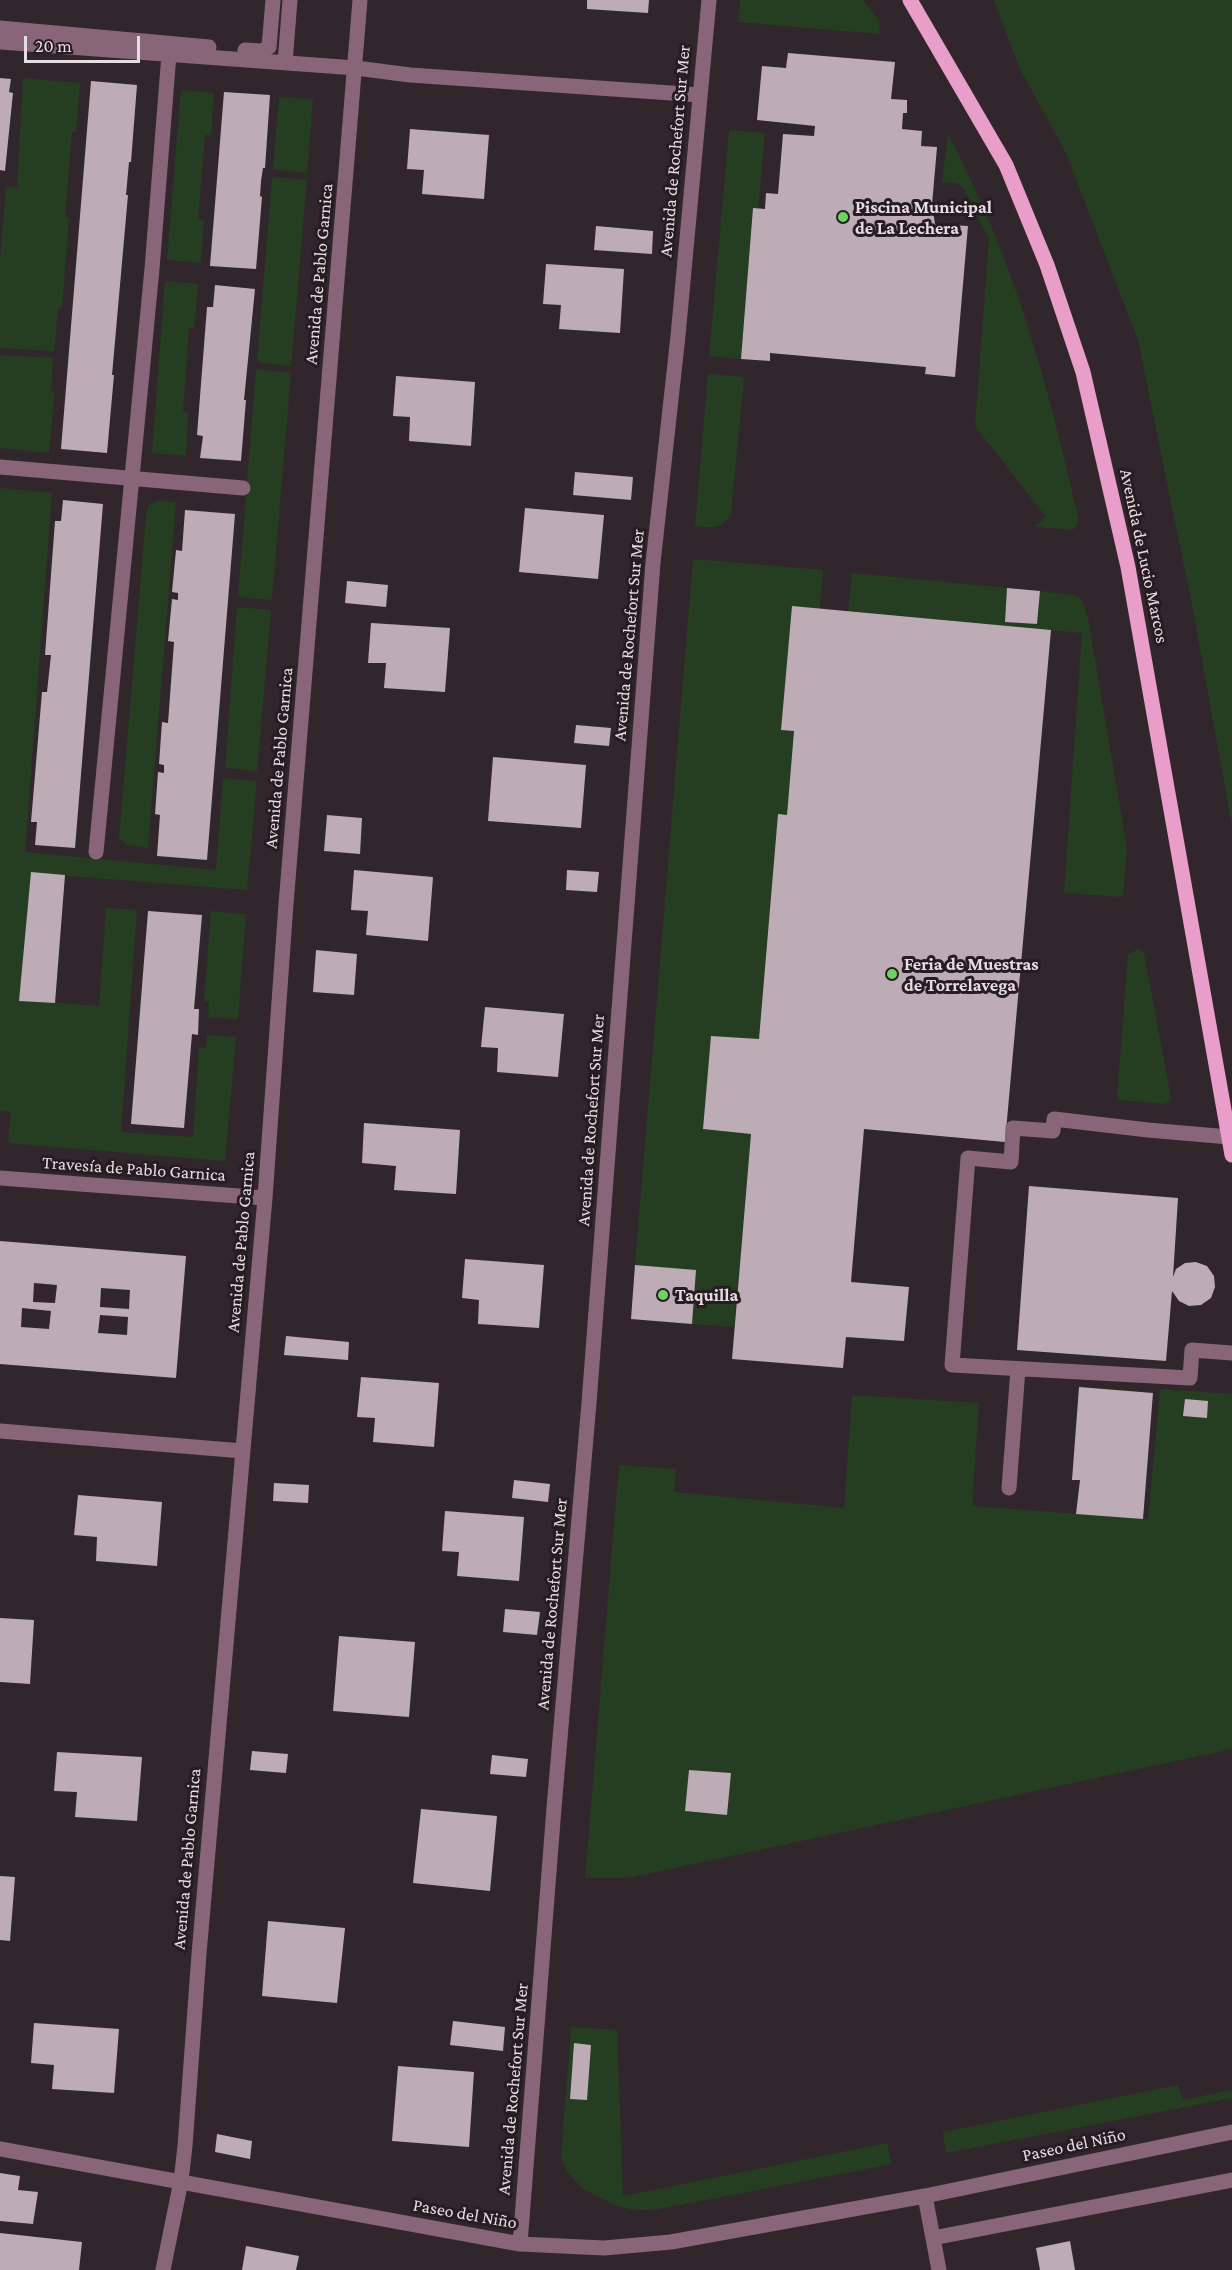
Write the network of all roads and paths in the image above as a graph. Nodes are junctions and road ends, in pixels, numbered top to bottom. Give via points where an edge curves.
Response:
1 (273, 0) edge
2 (290, 0) edge
3 (360, 0) edge
4 (709, 0) edge
5 (910, 0) edge
6 (0, 28) edge
7 (0, 42) edge
8 (169, 54) junction
9 (285, 63) junction
10 (356, 68) junction
11 (700, 95) junction
12 (0, 467) edge
13 (132, 478) junction
14 (243, 488) dead end
15 (96, 852) dead end
16 (1229, 1137) junction
17 (1232, 1155) edge
18 (0, 1178) edge
19 (265, 1198) junction
20 (1232, 1353) edge
21 (1018, 1369) junction
22 (0, 1431) edge
23 (243, 1451) junction
24 (1009, 1488) dead end
25 (1232, 2132) edge
26 (0, 2150) edge
27 (1232, 2180) edge
28 (181, 2181) junction
29 (925, 2196) junction
30 (933, 2238) junction
31 (520, 2244) junction
32 (163, 2270) edge
33 (939, 2270) edge

1 - 6 street via 268,47 262,51
2 - 9 street
3 - 10 street, Avenida de Pablo Garnica
4 - 11 street, Avenida de Rochefort Sur Mer
5 - 16 main road, Avenida de Lucio Marcos via 1006,165 1047,265 1083,372 1128,567
7 - 8 street
8 - 9 street
8 - 13 street
9 - 10 street
10 - 11 street
10 - 19 street, Avenida de Pablo Garnica
11 - 31 street, Avenida de Rochefort Sur Mer via 653,563
12 - 13 street
13 - 14 street
13 - 15 street
16 - 17 main road, Avenida de Lucio Marcos
16 - 21 street via 1054,1119 1053,1131 1013,1128 1011,1162 968,1158 952,1365
18 - 19 street, Travesía de Pablo Garnica
19 - 23 street, Avenida de Pablo Garnica
20 - 21 street via 1192,1350 1190,1378
21 - 24 street
22 - 23 street
23 - 28 street, Avenida de Pablo Garnica
25 - 29 street, Paseo del Niño
26 - 28 street, Paseo del Niño
27 - 30 street
28 - 31 street, Paseo del Niño
28 - 32 street, Avenida de Pablo Garnica
29 - 30 street
29 - 31 street, Paseo del Niño via 638,2246
30 - 33 street

